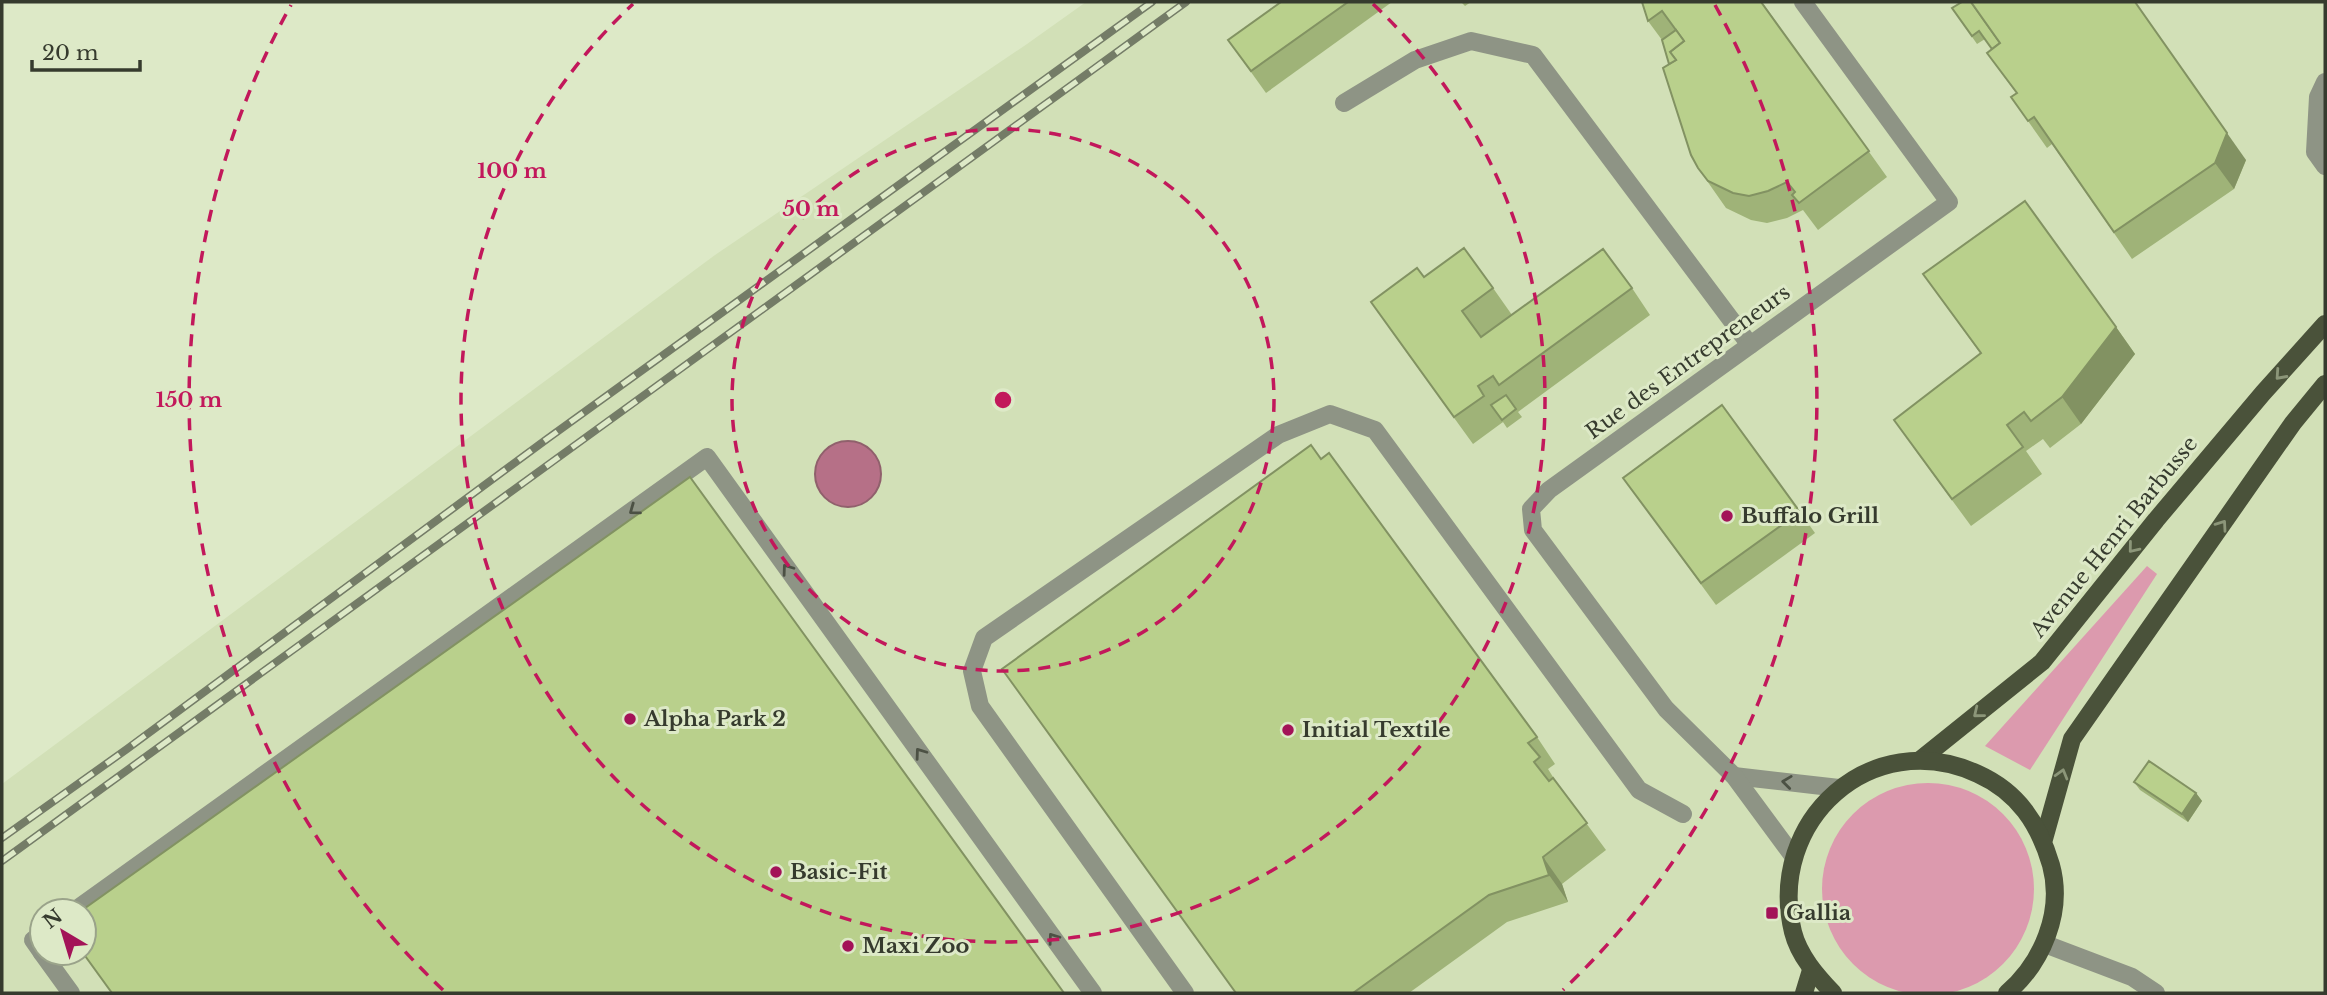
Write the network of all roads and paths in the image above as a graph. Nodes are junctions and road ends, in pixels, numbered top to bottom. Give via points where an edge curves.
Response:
1 (1803, 2) edge
2 (2325, 82) edge
3 (1344, 103) dead end
4 (2325, 166) edge
5 (2325, 324) edge
6 (1750, 345) junction
7 (2325, 384) edge
8 (1920, 760) junction
9 (1734, 776) junction
10 (1839, 788) junction
11 (1683, 814) dead end
12 (2044, 839) junction
13 (1793, 856) junction
14 (94, 897) edge
15 (2045, 944) junction
16 (52, 967) edge
17 (1811, 970) junction
18 (71, 993) edge
19 (1093, 993) edge
20 (1185, 993) edge
21 (1804, 993) edge
22 (1833, 993) edge
23 (2007, 993) edge
24 (2156, 993) edge

1 - 6 street, Rue des Entrepreneurs via 1949,202
2 - 4 street via 2318,97 2315,152
3 - 6 street via 1415,60 1471,41 1533,55
5 -> 8 main road, Avenue Henri Barbusse via 2164,509 2042,662
6 - 9 street, Rue des Entrepreneurs via 1549,490 1531,509 1532,530 1666,709
12 -> 7 main road via 2072,739
8 - 10 main road via 1878,767
8 - 12 main road via 1958,765 1994,781 2023,806
10 -> 9 street
9 - 13 street
10 - 13 main road via 1811,818
11 - 20 street via 1639,790 1375,430 1330,414 1278,435 984,638 972,671 980,706
12 - 15 main road via 2053,874 2054,909
13 - 17 main road via 1787,895 1791,921
19 -> 14 street via 707,457
15 - 23 main road via 2023,979
15 - 24 street via 2132,977
16 - 18 street
17 - 21 main road
17 - 22 main road

